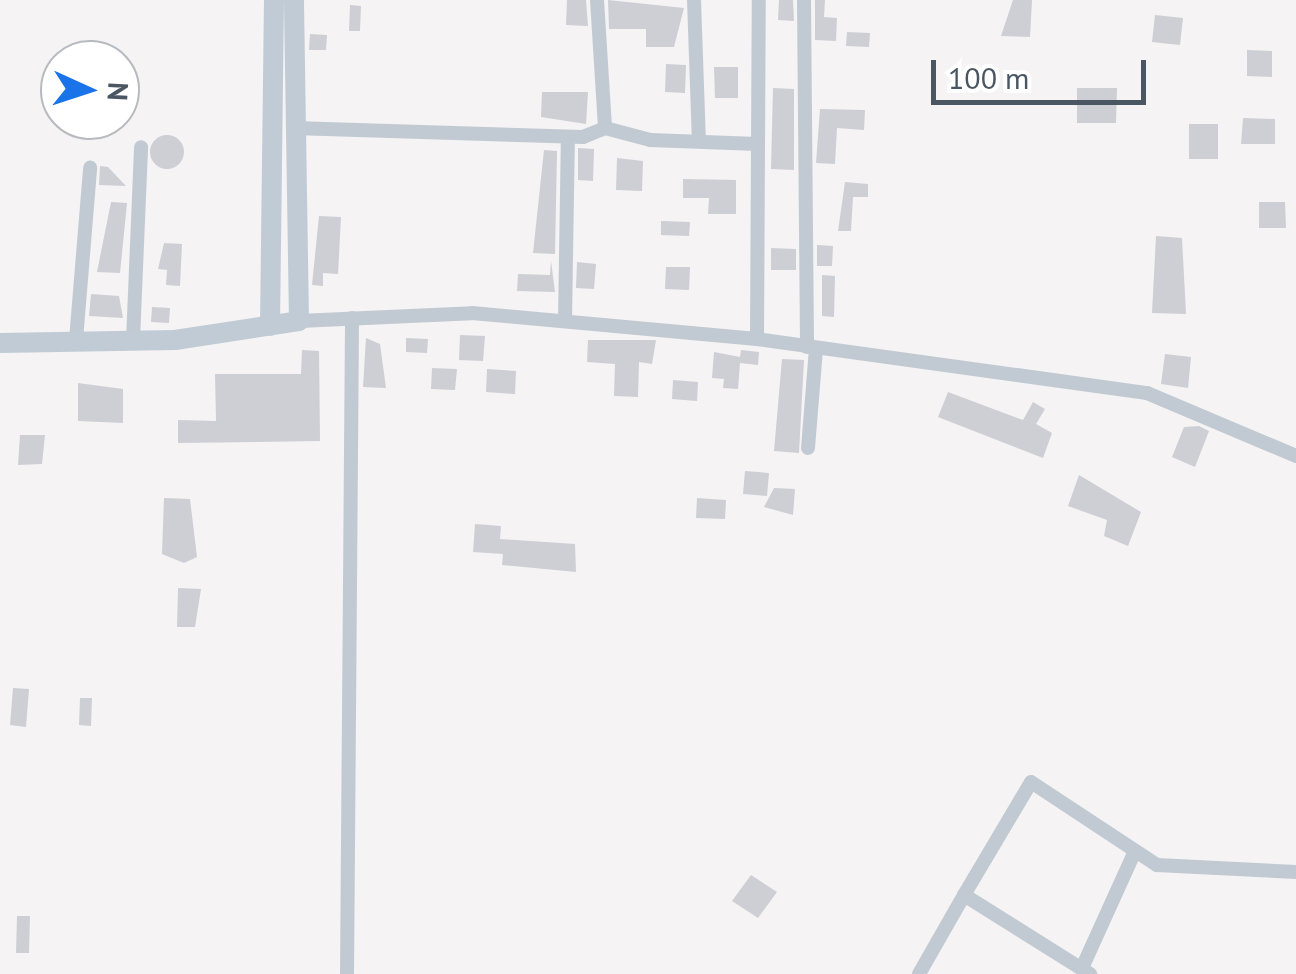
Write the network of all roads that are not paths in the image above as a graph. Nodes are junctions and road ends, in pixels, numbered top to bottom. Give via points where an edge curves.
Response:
1 (274, 0) edge
2 (294, 0) edge
3 (597, 0) edge
4 (694, 0) edge
5 (759, 0) edge
6 (804, 0) edge
7 (283, 128) junction
8 (605, 128) junction
9 (568, 137) junction
10 (699, 140) junction
11 (758, 144) junction
12 (141, 147) dead end
13 (90, 168) dead end
14 (352, 318) junction
15 (298, 321) junction
16 (564, 321) junction
17 (270, 326) junction
18 (757, 339) junction
19 (76, 340) junction
20 (133, 340) junction
21 (0, 342) edge
22 (812, 347) junction
23 (808, 448) dead end
24 (1296, 456) edge
25 (1135, 851) junction
26 (1296, 872) edge
27 (964, 894) junction
28 (1086, 971) edge
29 (347, 974) edge
30 (919, 974) edge

1 - 7 street
2 - 7 street
3 - 8 street
4 - 10 street
5 - 11 street
6 - 22 street
7 - 9 street
7 - 15 street
7 - 17 street
8 - 9 street
8 - 10 street via 621,137
9 - 16 street
10 - 11 street
11 - 18 street
12 - 20 street
13 - 19 street
14 - 15 street
14 - 16 street
14 - 29 street
15 - 17 street
16 - 18 street
17 - 20 street
18 - 22 street
19 - 20 street
19 - 21 street
22 - 23 street
22 - 24 street via 1147,393
25 - 26 street via 1156,865
25 - 27 street via 1031,782
25 - 28 street
27 - 28 street
27 - 30 street

